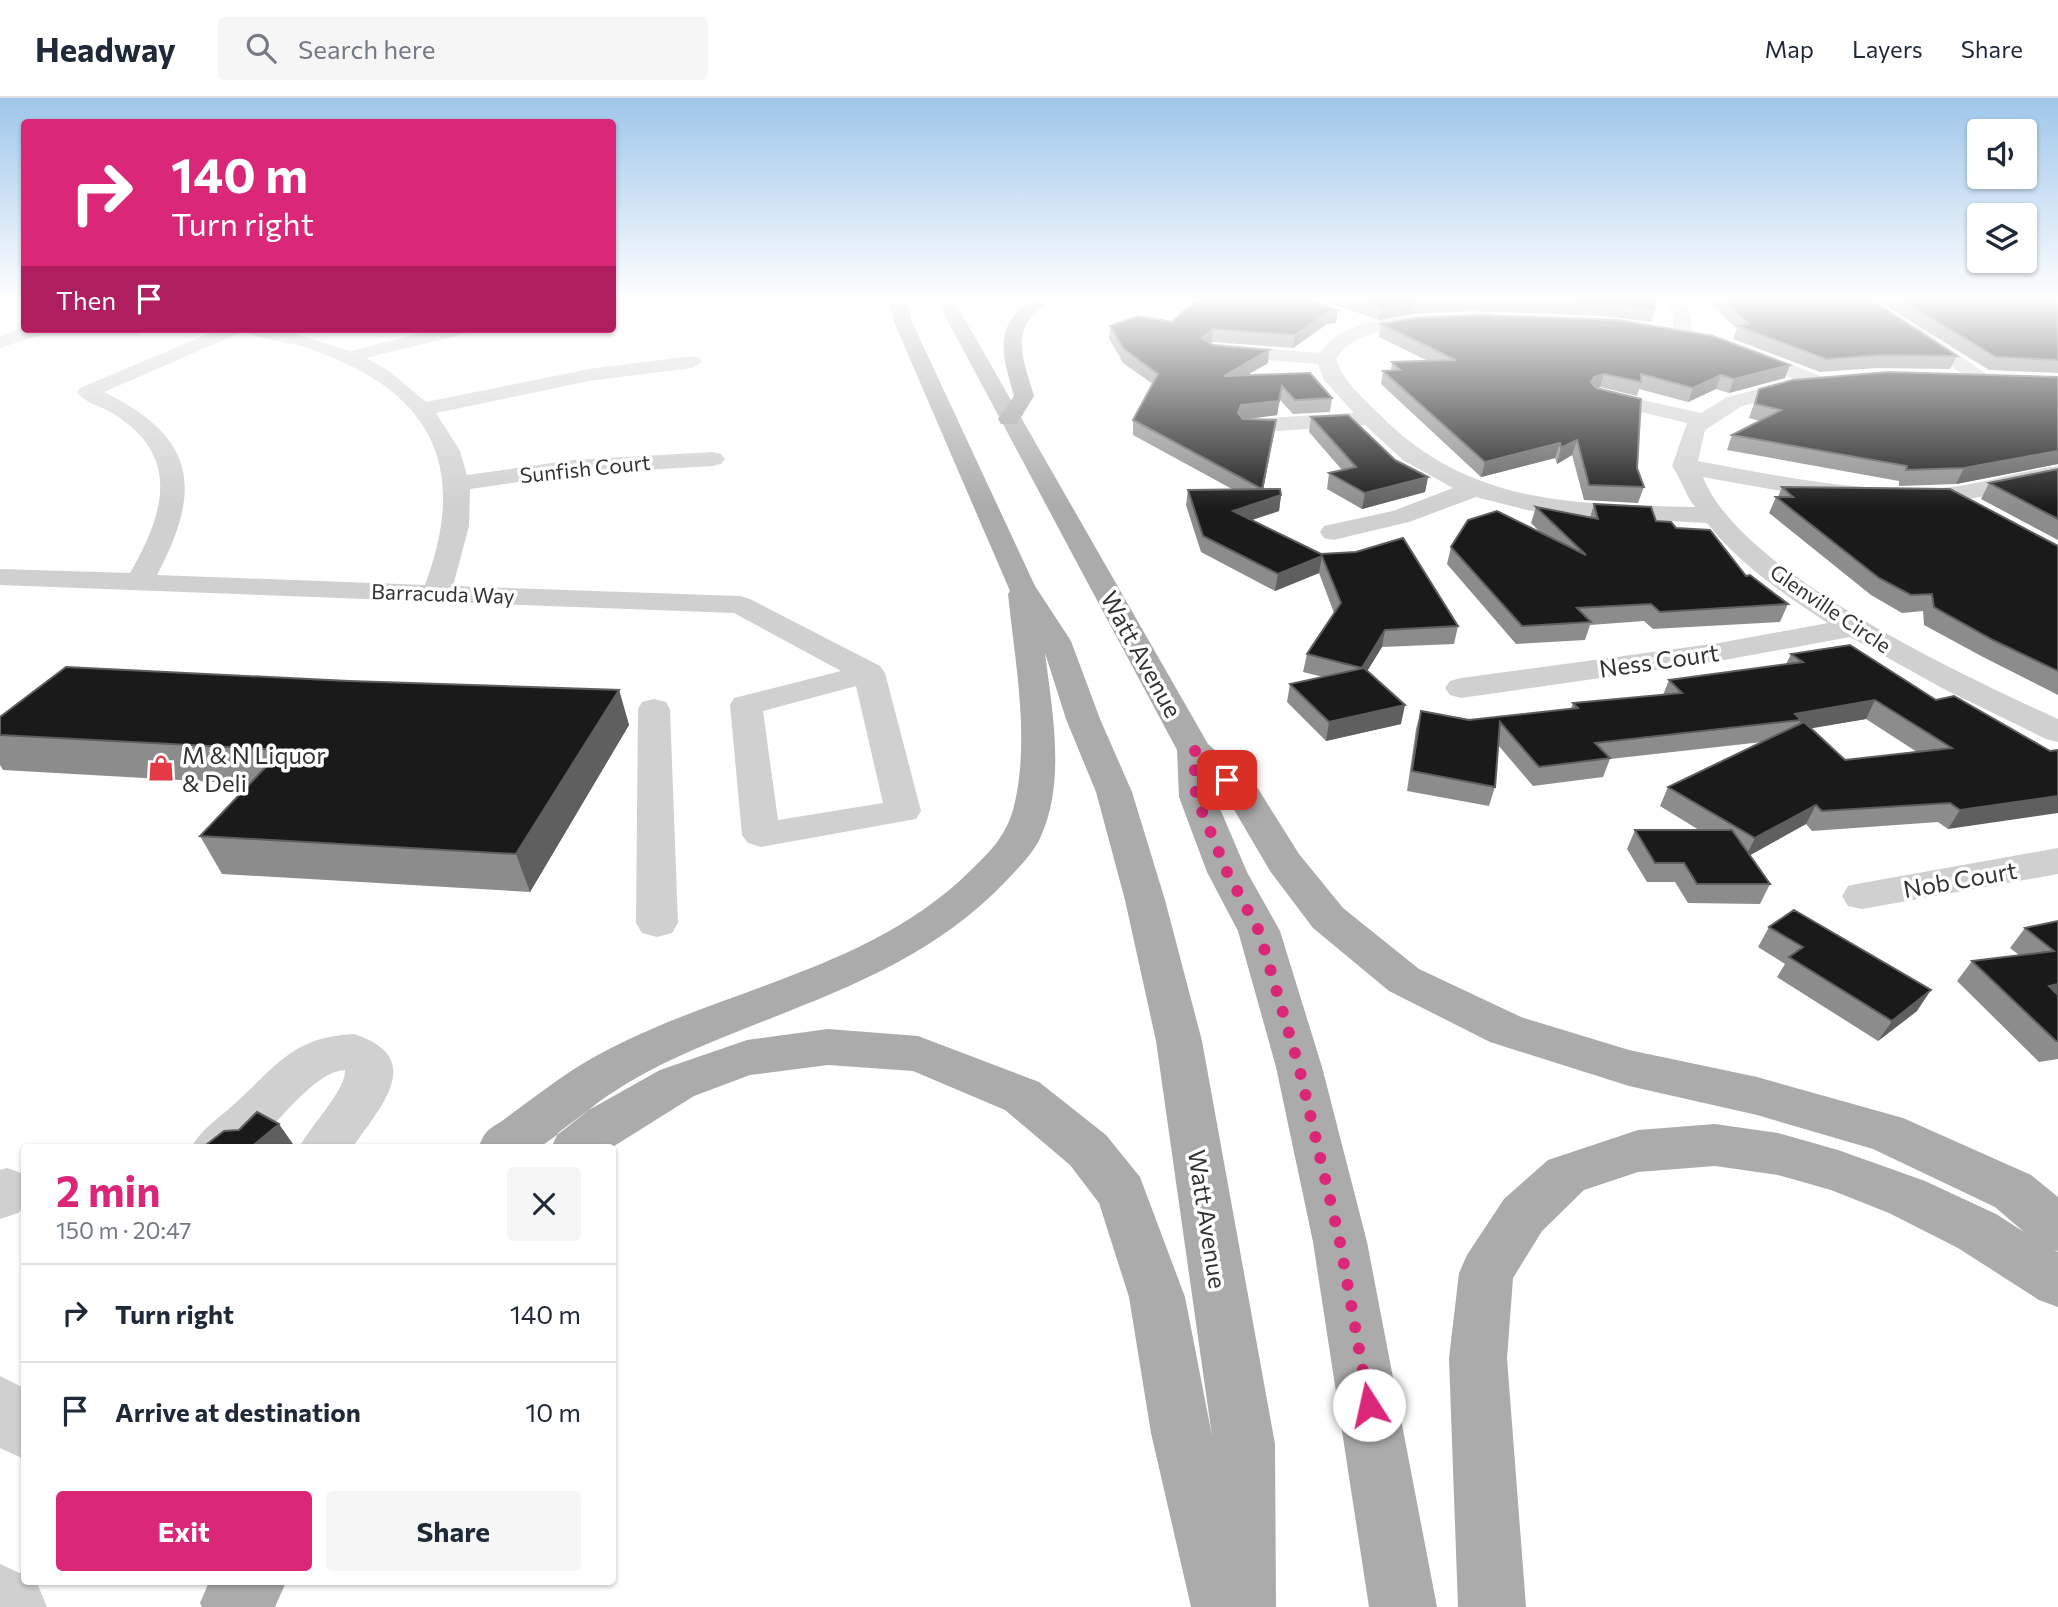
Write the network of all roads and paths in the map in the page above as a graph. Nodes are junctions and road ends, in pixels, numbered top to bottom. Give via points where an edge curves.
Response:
1 (145, 367) edge
2 (366, 367) edge
3 (649, 367) edge
4 (924, 367) edge
5 (981, 367) edge
6 (1016, 367) edge
7 (1328, 367) edge
8 (1789, 367) edge
9 (1976, 367) edge
10 (1936, 378) edge
11 (1599, 396) edge
12 (422, 409) junction
13 (1009, 419) junction
14 (1373, 419) junction
15 (1701, 420) junction
16 (1250, 426) edge
17 (713, 459) dead end
18 (1684, 466) junction
19 (2058, 473) edge
20 (457, 484) junction
21 (1476, 488) junction
22 (1948, 495) junction
23 (1712, 514) junction
24 (1984, 514) edge
25 (1333, 532) dead end
26 (0, 577) edge
27 (140, 581) junction
28 (1021, 586) junction
29 (436, 593) junction
30 (1855, 627) junction
31 (869, 673) junction
32 (1461, 688) dead end
33 (654, 709) dead end
34 (2058, 732) edge
35 (1194, 750) junction
36 (2058, 861) edge
37 (1862, 896) dead end
38 (657, 922) dead end
39 (221, 1144) edge
40 (327, 1144) edge
41 (508, 1144) edge
42 (581, 1144) edge
43 (2058, 1228) edge
44 (2058, 1282) edge
45 (0, 1406) edge
46 (21, 1426) edge
47 (0, 1598) edge
48 (13, 1607) edge
49 (1225, 1607) edge
50 (1242, 1607) edge
51 (1403, 1607) edge
52 (1492, 1607) edge

1 - 27 street via 87,392 142,422 166,451 173,468 175,497 167,530
2 - 12 street
3 - 12 street
4 - 28 main road, Watt Avenue
5 - 13 main road, Watt Avenue
6 - 13 highway via 1024,396
7 - 14 street via 1331,376
8 - 15 street via 1829,381 1744,397
9 - 10 street via 1997,380
11 - 15 street
12 - 20 street via 451,457
13 - 35 main road, Watt Avenue
14 - 16 street
14 - 21 street via 1425,465
15 - 18 street via 1685,442
17 - 20 street, Sunfish Court via 585,466
18 - 22 street via 1833,491
18 - 23 street, Glenville Circle
19 - 22 street
20 - 29 street via 453,544
21 - 23 street via 1569,508
21 - 25 street via 1401,517
22 - 24 street
23 - 30 street, Glenville Circle via 1780,576
26 - 27 street, Barracuda Way
27 - 29 street, Barracuda Way
28 - 41 main road via 1037,743 1034,787 1023,836 981,887 911,940 639,1054 584,1085
28 - 50 main road, Watt Avenue via 1056,641 1114,792 1179,1041 1244,1444
29 - 31 street, Barracuda Way via 740,605
30 - 32 street, Ness Court via 1719,652
30 - 34 street, Glenville Circle
31 - 31 street via 746,705 761,835 903,811
33 - 38 street
35 - 43 main road via 1244,795 1284,862 1328,918 1404,980 1506,1030 1629,1069 1757,1096 1886,1132 2013,1191
35 - 51 main road, Watt Avenue via 1196,797 1227,872 1259,931 1299,1067 1340,1242
36 - 37 street, Nob Court
39 - 40 street via 299,1070 329,1053 354,1052 371,1064 367,1088
42 - 49 main road via 604,1125 677,1083 747,1058 828,1047 919,1054 1022,1096 1088,1150 1122,1192 1157,1297 1181,1433
44 - 52 main road via 1977,1231 1908,1196 1778,1154 1715,1145 1638,1151 1566,1175 1523,1215 1486,1273 1478,1358
45 - 46 street
47 - 48 street

